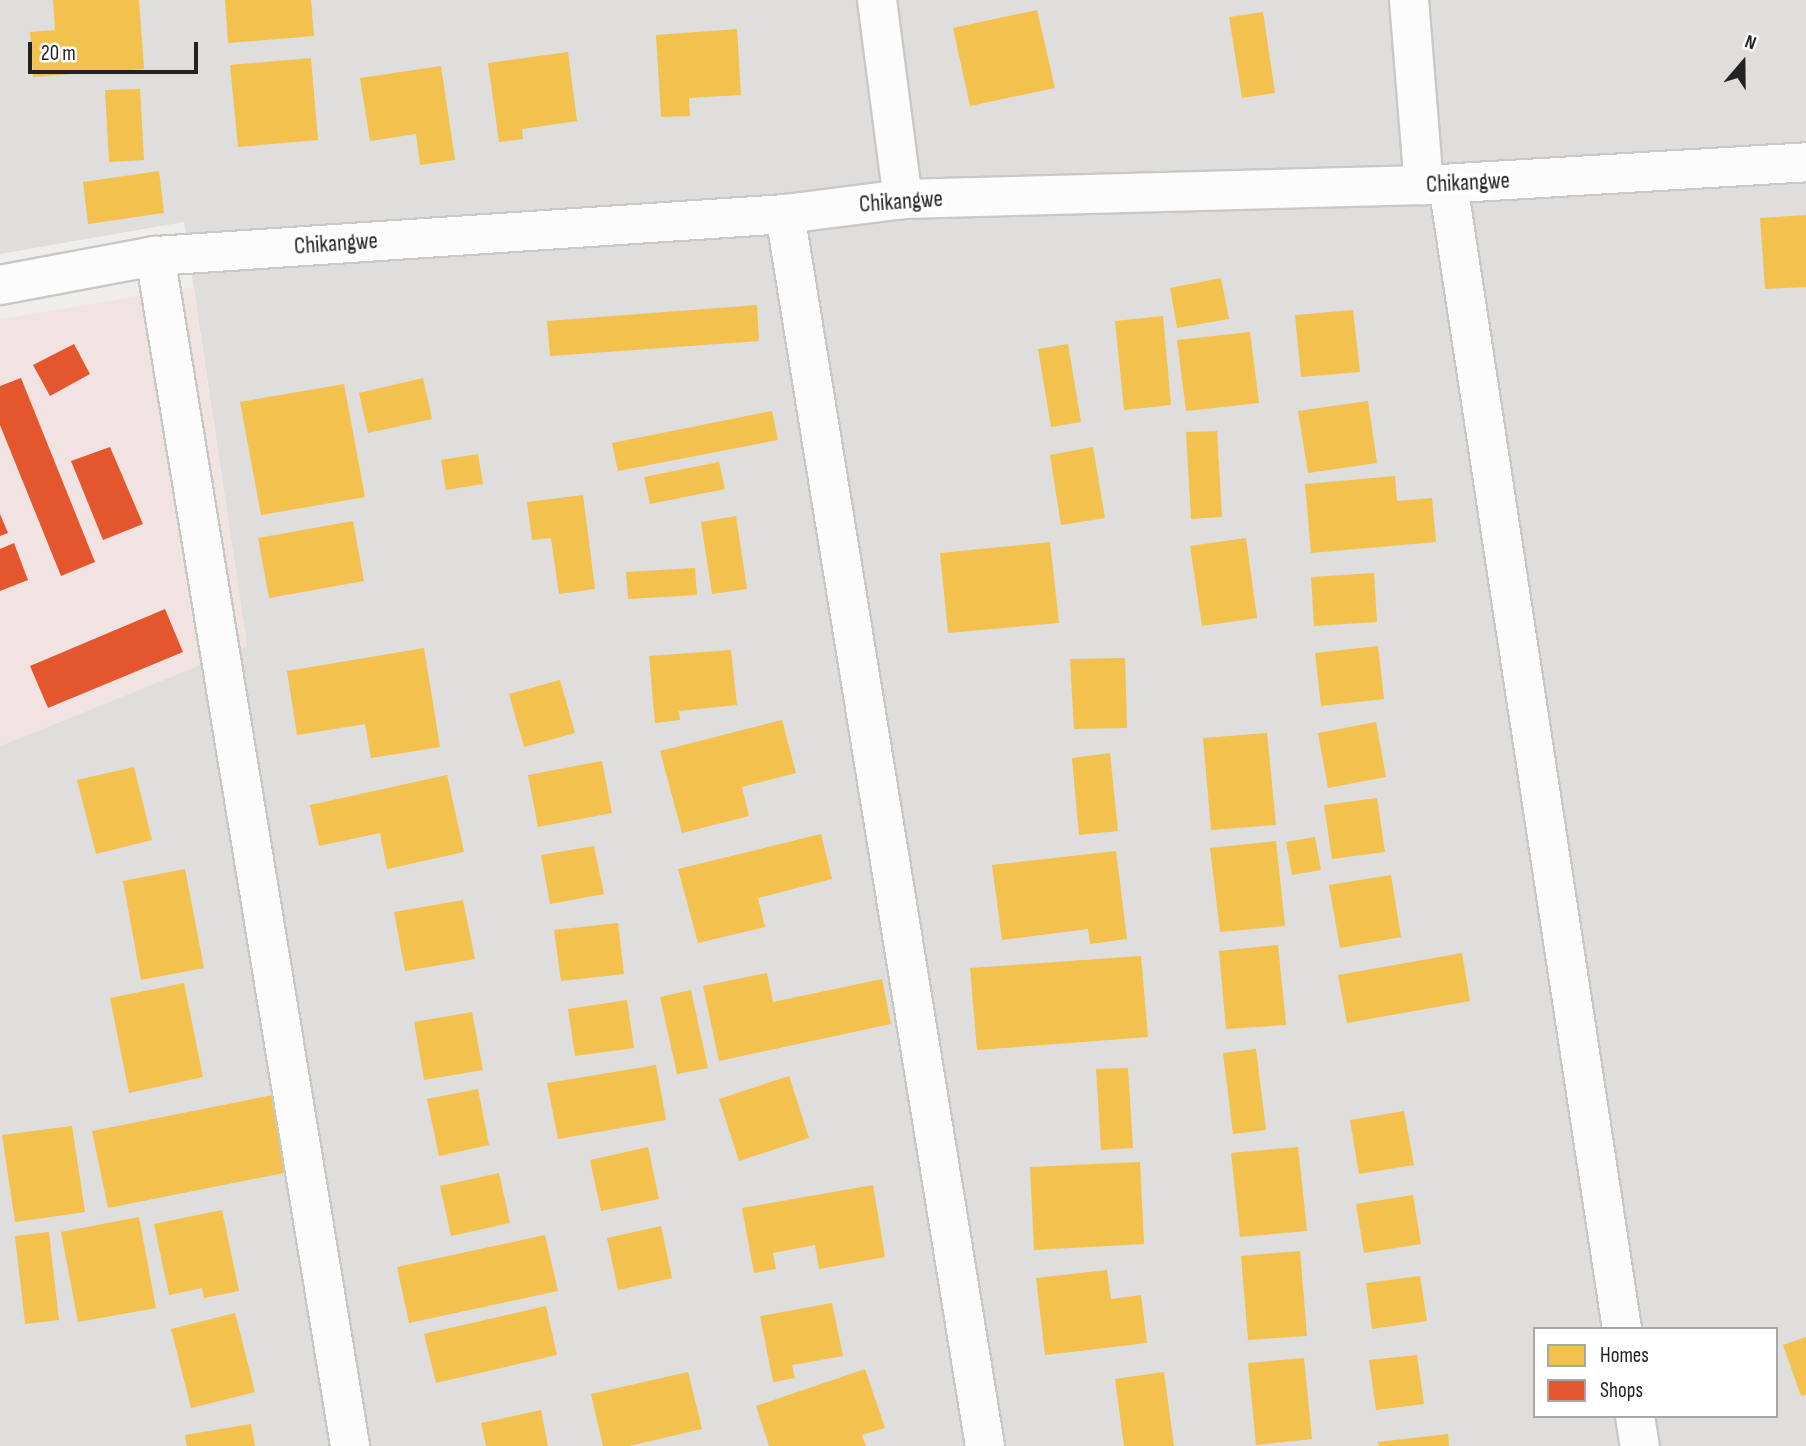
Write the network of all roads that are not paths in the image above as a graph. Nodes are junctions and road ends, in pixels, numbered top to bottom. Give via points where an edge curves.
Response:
1 (877, 0) edge
2 (1409, 0) edge
3 (1806, 162) edge
4 (1436, 185) junction
5 (903, 200) junction
6 (785, 214) junction
7 (155, 256) junction
8 (0, 285) edge
9 (1622, 1327) edge
10 (1635, 1418) edge
11 (350, 1446) edge
12 (985, 1446) edge
13 (1640, 1446) edge

1 - 5 street
2 - 4 street
3 - 4 street, Chikangwe
4 - 5 street, Chikangwe
4 - 9 street
5 - 6 street, Chikangwe
6 - 7 street, Chikangwe
6 - 12 street
7 - 8 street, Chikangwe
7 - 11 street
10 - 13 street

